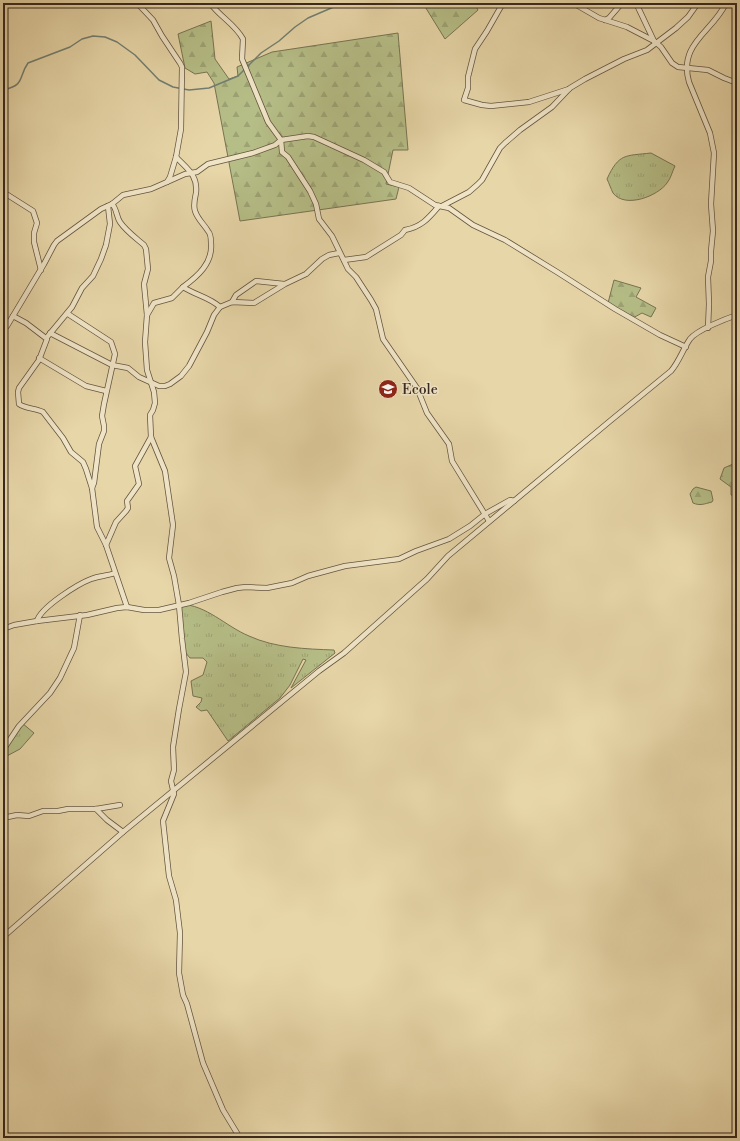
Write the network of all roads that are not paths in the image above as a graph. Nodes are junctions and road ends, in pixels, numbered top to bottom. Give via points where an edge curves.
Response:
1 (137, 3) edge
2 (210, 3) edge
3 (503, 3) edge
4 (573, 3) edge
5 (622, 3) edge
6 (636, 3) edge
7 (698, 3) edge
8 (726, 3) edge
9 (605, 20) junction
10 (655, 42) junction
11 (688, 67) junction
12 (737, 83) edge
13 (570, 88) junction
14 (281, 140) junction
15 (176, 157) junction
16 (192, 174) junction
17 (167, 182) junction
18 (3, 192) edge
19 (110, 205) junction
20 (441, 206) junction
21 (339, 253) junction
22 (344, 260) junction
23 (41, 270) junction
24 (285, 284) junction
25 (183, 287) junction
26 (232, 302) junction
27 (220, 307) junction
28 (68, 314) junction
29 (147, 315) junction
30 (737, 315) edge
31 (13, 316) junction
32 (708, 328) junction
33 (3, 329) edge
34 (50, 333) junction
35 (47, 339) junction
36 (686, 347) junction
37 (39, 358) junction
38 (112, 365) junction
39 (150, 382) junction
40 (106, 392) junction
41 (151, 437) junction
42 (92, 488) junction
43 (514, 501) junction
44 (485, 514) junction
45 (489, 521) junction
46 (106, 545) junction
47 (115, 573) junction
48 (179, 605) junction
49 (126, 607) junction
50 (80, 615) junction
51 (37, 621) junction
52 (3, 629) edge
53 (3, 750) edge
54 (173, 792) junction
55 (120, 805) dead end
56 (96, 809) junction
57 (3, 818) edge
58 (123, 832) junction
59 (3, 937) edge
60 (240, 1138) edge

1 - 15 street via 153,20 182,67 181,119
2 - 14 street via 243,38 242,59 268,122
3 - 13 street via 475,49 464,100 492,106 529,102
4 - 9 street
5 - 9 street
6 - 10 street
7 - 10 street via 688,17
8 - 11 street via 722,12 691,48
9 - 10 street via 627,27
10 - 11 street via 672,63 682,68
10 - 13 street via 647,50 624,59
11 - 12 street via 708,70
11 - 32 street via 689,82 710,133 714,153
13 - 20 street via 552,107 500,148 477,185 469,192
14 - 16 street via 275,145 208,164
14 - 20 street via 314,136 384,172 390,182 409,188
14 - 21 street via 282,152 310,191 319,219 332,236
15 - 16 street
15 - 17 street
16 - 17 street via 185,174
16 - 25 street via 197,185 194,209 210,236 211,253 205,267
17 - 19 street via 151,189 123,195
18 - 23 street via 33,211 37,223 34,242
19 - 23 street via 57,241
19 - 28 street via 110,228 101,259
19 - 29 street via 116,209 116,215 121,222 146,249 148,269 144,289
20 - 22 street via 416,228 404,230 401,235 366,257
20 - 36 street via 505,240 582,286 592,296 611,307
21 - 22 street
21 - 24 street via 322,259 306,274
22 - 44 street via 376,309 383,339 417,388 427,413 449,444 452,461
23 - 31 street
24 - 26 street via 254,303
24 - 26 street via 256,281 236,295
25 - 27 street
25 - 29 street via 172,298 154,302
26 - 27 street
27 - 39 street via 189,366 181,376 165,386
28 - 34 street
28 - 38 street via 111,342 115,354
29 - 39 street via 146,350
30 - 32 street
31 - 33 street
31 - 35 street
32 - 36 street via 693,336
34 - 35 street
34 - 38 street
35 - 37 street
36 - 43 street via 671,371
37 - 40 street via 86,386
37 - 42 street via 19,388 18,404 40,410 48,419 72,452 83,462
38 - 39 street via 128,368
38 - 40 street
39 - 41 street via 155,403 150,415
40 - 42 street via 102,416 104,431
41 - 46 street via 135,466 139,484 127,501 128,508 116,522
41 - 48 street via 165,471 174,525 169,558
42 - 46 street via 97,527
43 - 44 street via 510,500
43 - 45 street
44 - 45 street
44 - 48 street via 449,539 399,558 345,566 267,588 237,588
45 - 54 street via 344,653
46 - 47 street
47 - 49 street
47 - 51 street via 92,579 75,588 47,608
48 - 49 street via 159,610
48 - 54 street via 186,672 173,747
49 - 50 street
50 - 51 street
50 - 53 street via 74,648 60,678 50,693 19,726
51 - 52 street
54 - 58 street
54 - 60 street via 162,821 180,933 179,973 183,995 203,1063 223,1110
55 - 56 street
56 - 57 street via 43,811 29,816
56 - 58 street
58 - 59 street

